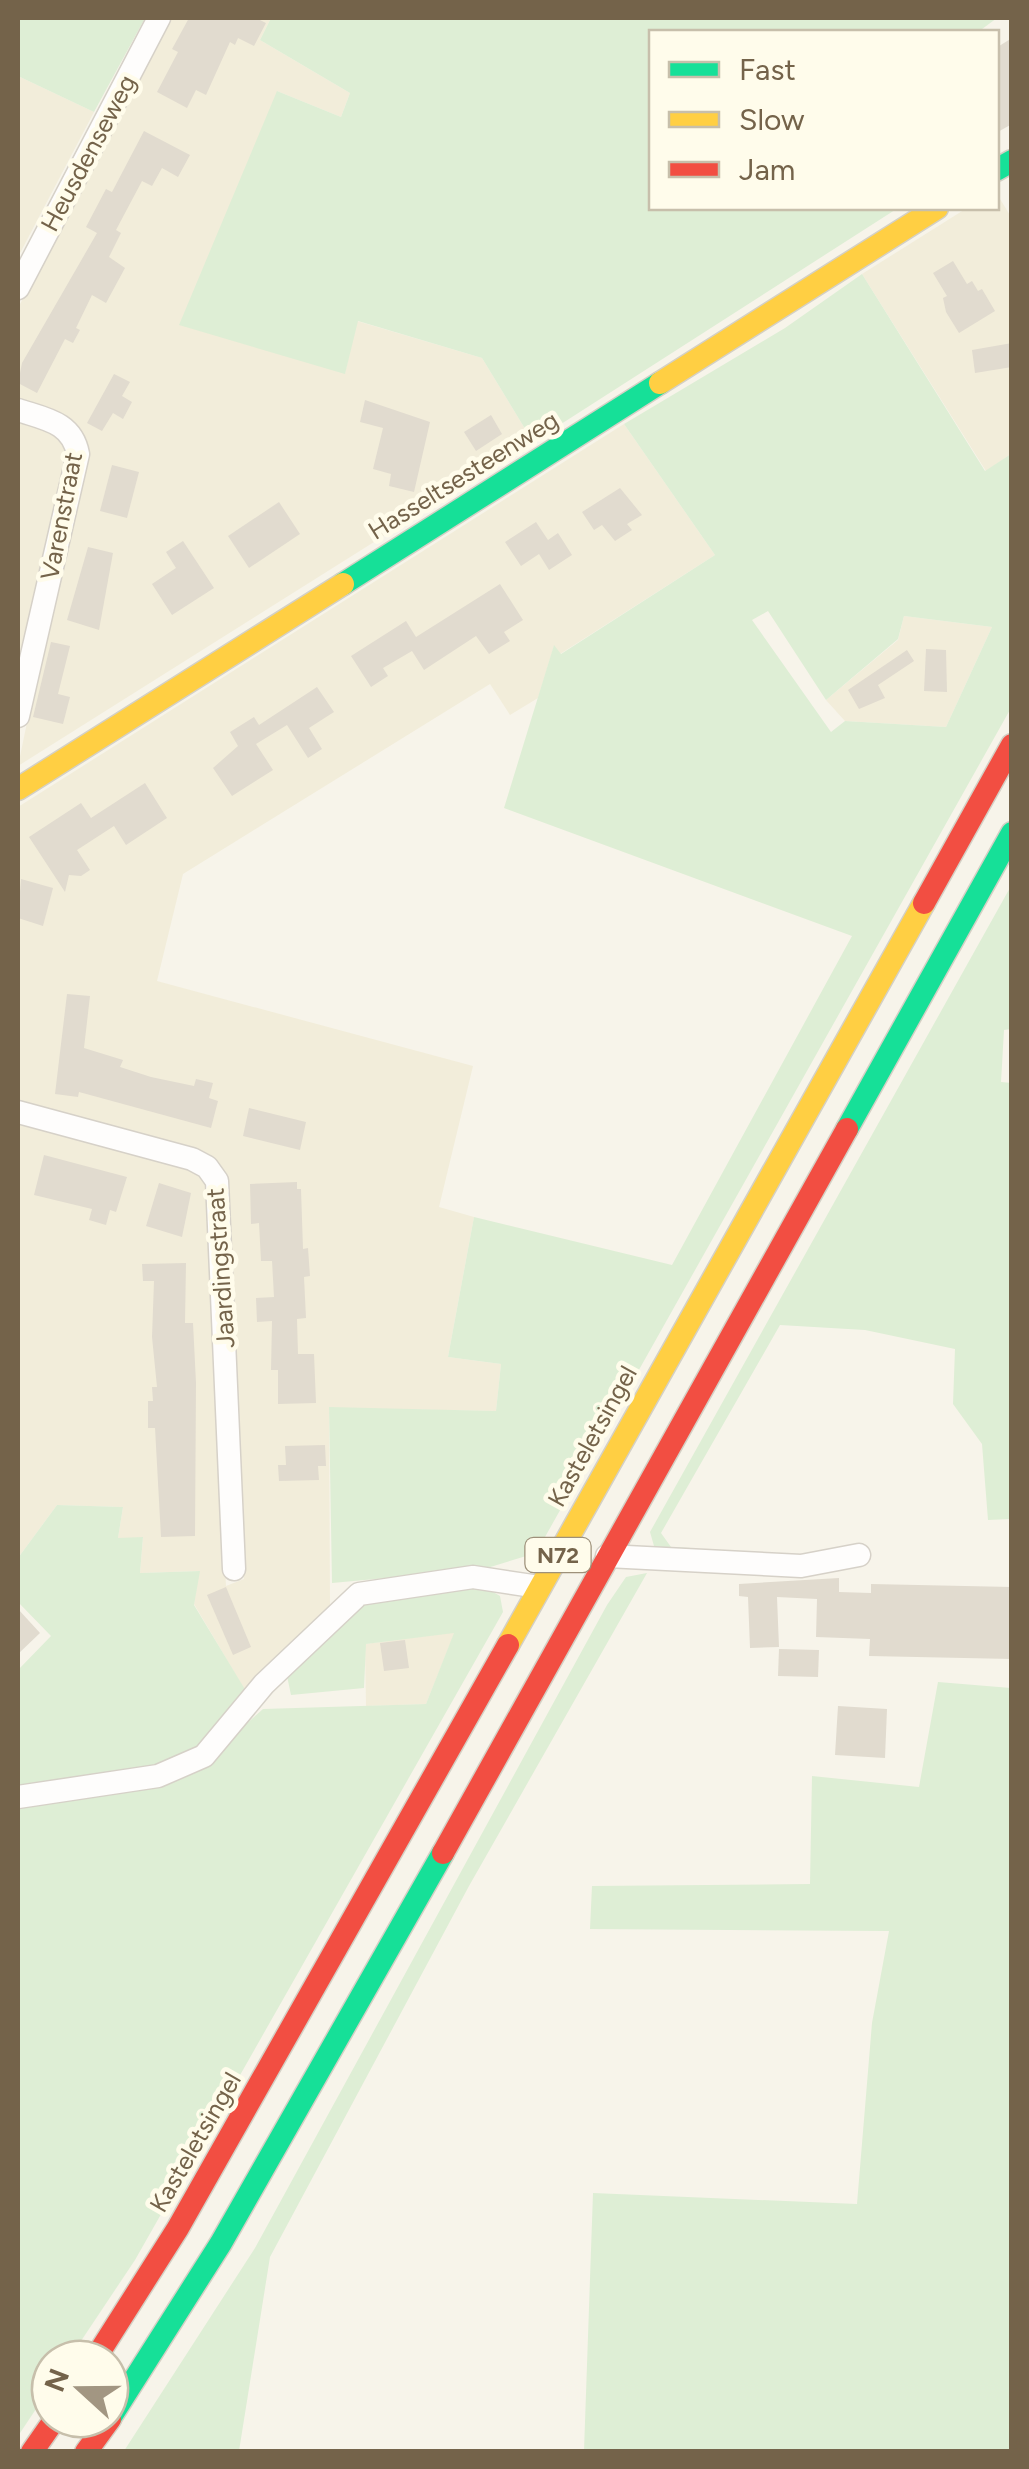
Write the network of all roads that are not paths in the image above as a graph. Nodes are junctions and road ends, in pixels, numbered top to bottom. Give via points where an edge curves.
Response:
1 (160, 18) edge
2 (934, 210) edge
3 (18, 288) edge
4 (18, 410) edge
5 (18, 716) edge
6 (1012, 745) edge
7 (18, 789) edge
8 (1012, 833) edge
9 (18, 1112) edge
10 (859, 1554) dead end
11 (607, 1556) junction
12 (234, 1569) dead end
13 (539, 1587) junction
14 (18, 1796) edge
15 (108, 2339) edge
16 (130, 2387) edge

1 - 3 street, Heusdenseweg
2 - 7 main road, Hasseltsesteenweg
4 - 5 street, Varenstraat via 63,426 78,454
6 - 13 main road, Kasteletsingel / N72
8 - 11 main road, N72
9 - 12 street, Jaardingstraat via 192,1159 217,1181
10 - 11 street via 800,1566
11 - 16 main road, N72 via 250,2194
13 - 14 street via 473,1577 359,1594 264,1684 204,1756 158,1776
13 - 15 main road, Kasteletsingel / N72 via 178,2228

